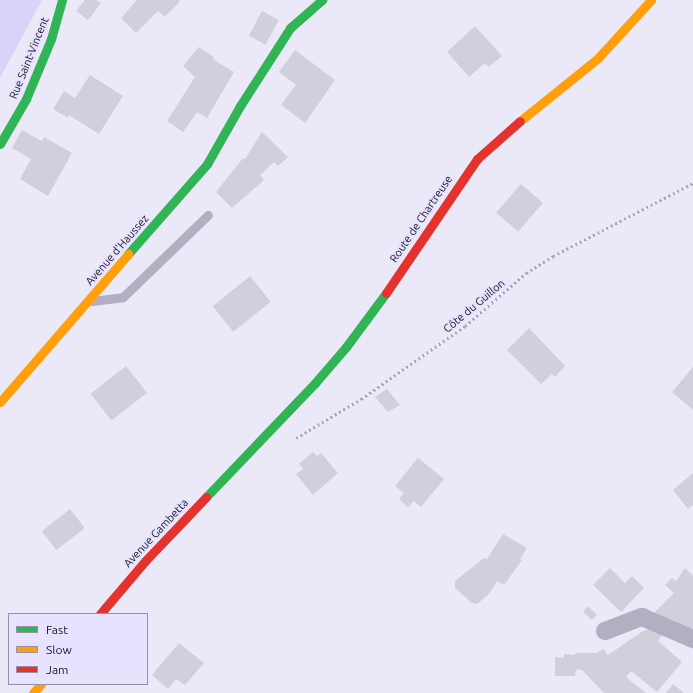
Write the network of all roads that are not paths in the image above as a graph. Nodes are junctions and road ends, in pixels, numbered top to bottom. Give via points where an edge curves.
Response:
1 (62, 0) edge
2 (322, 0) edge
3 (651, 0) edge
4 (0, 144) edge
5 (208, 215) dead end
6 (88, 302) junction
7 (0, 402) edge
8 (232, 470) joint
9 (101, 613) edge
10 (605, 631) dead end
11 (693, 639) edge
12 (40, 685) edge
13 (33, 693) edge

1 - 4 main road, Rue Saint-Vincent via 51,39 26,99
2 - 6 main road, Avenue d'Haussez via 290,28 240,106 207,164
3 - 8 main road, Route de Chartreuse via 598,58 508,130 477,159 376,309 315,383
5 - 6 lane via 123,297
6 - 7 main road, Avenue d'Haussez
8 - 9 main road, Avenue Gambetta via 146,560
10 - 11 street via 642,617
12 - 13 main road

